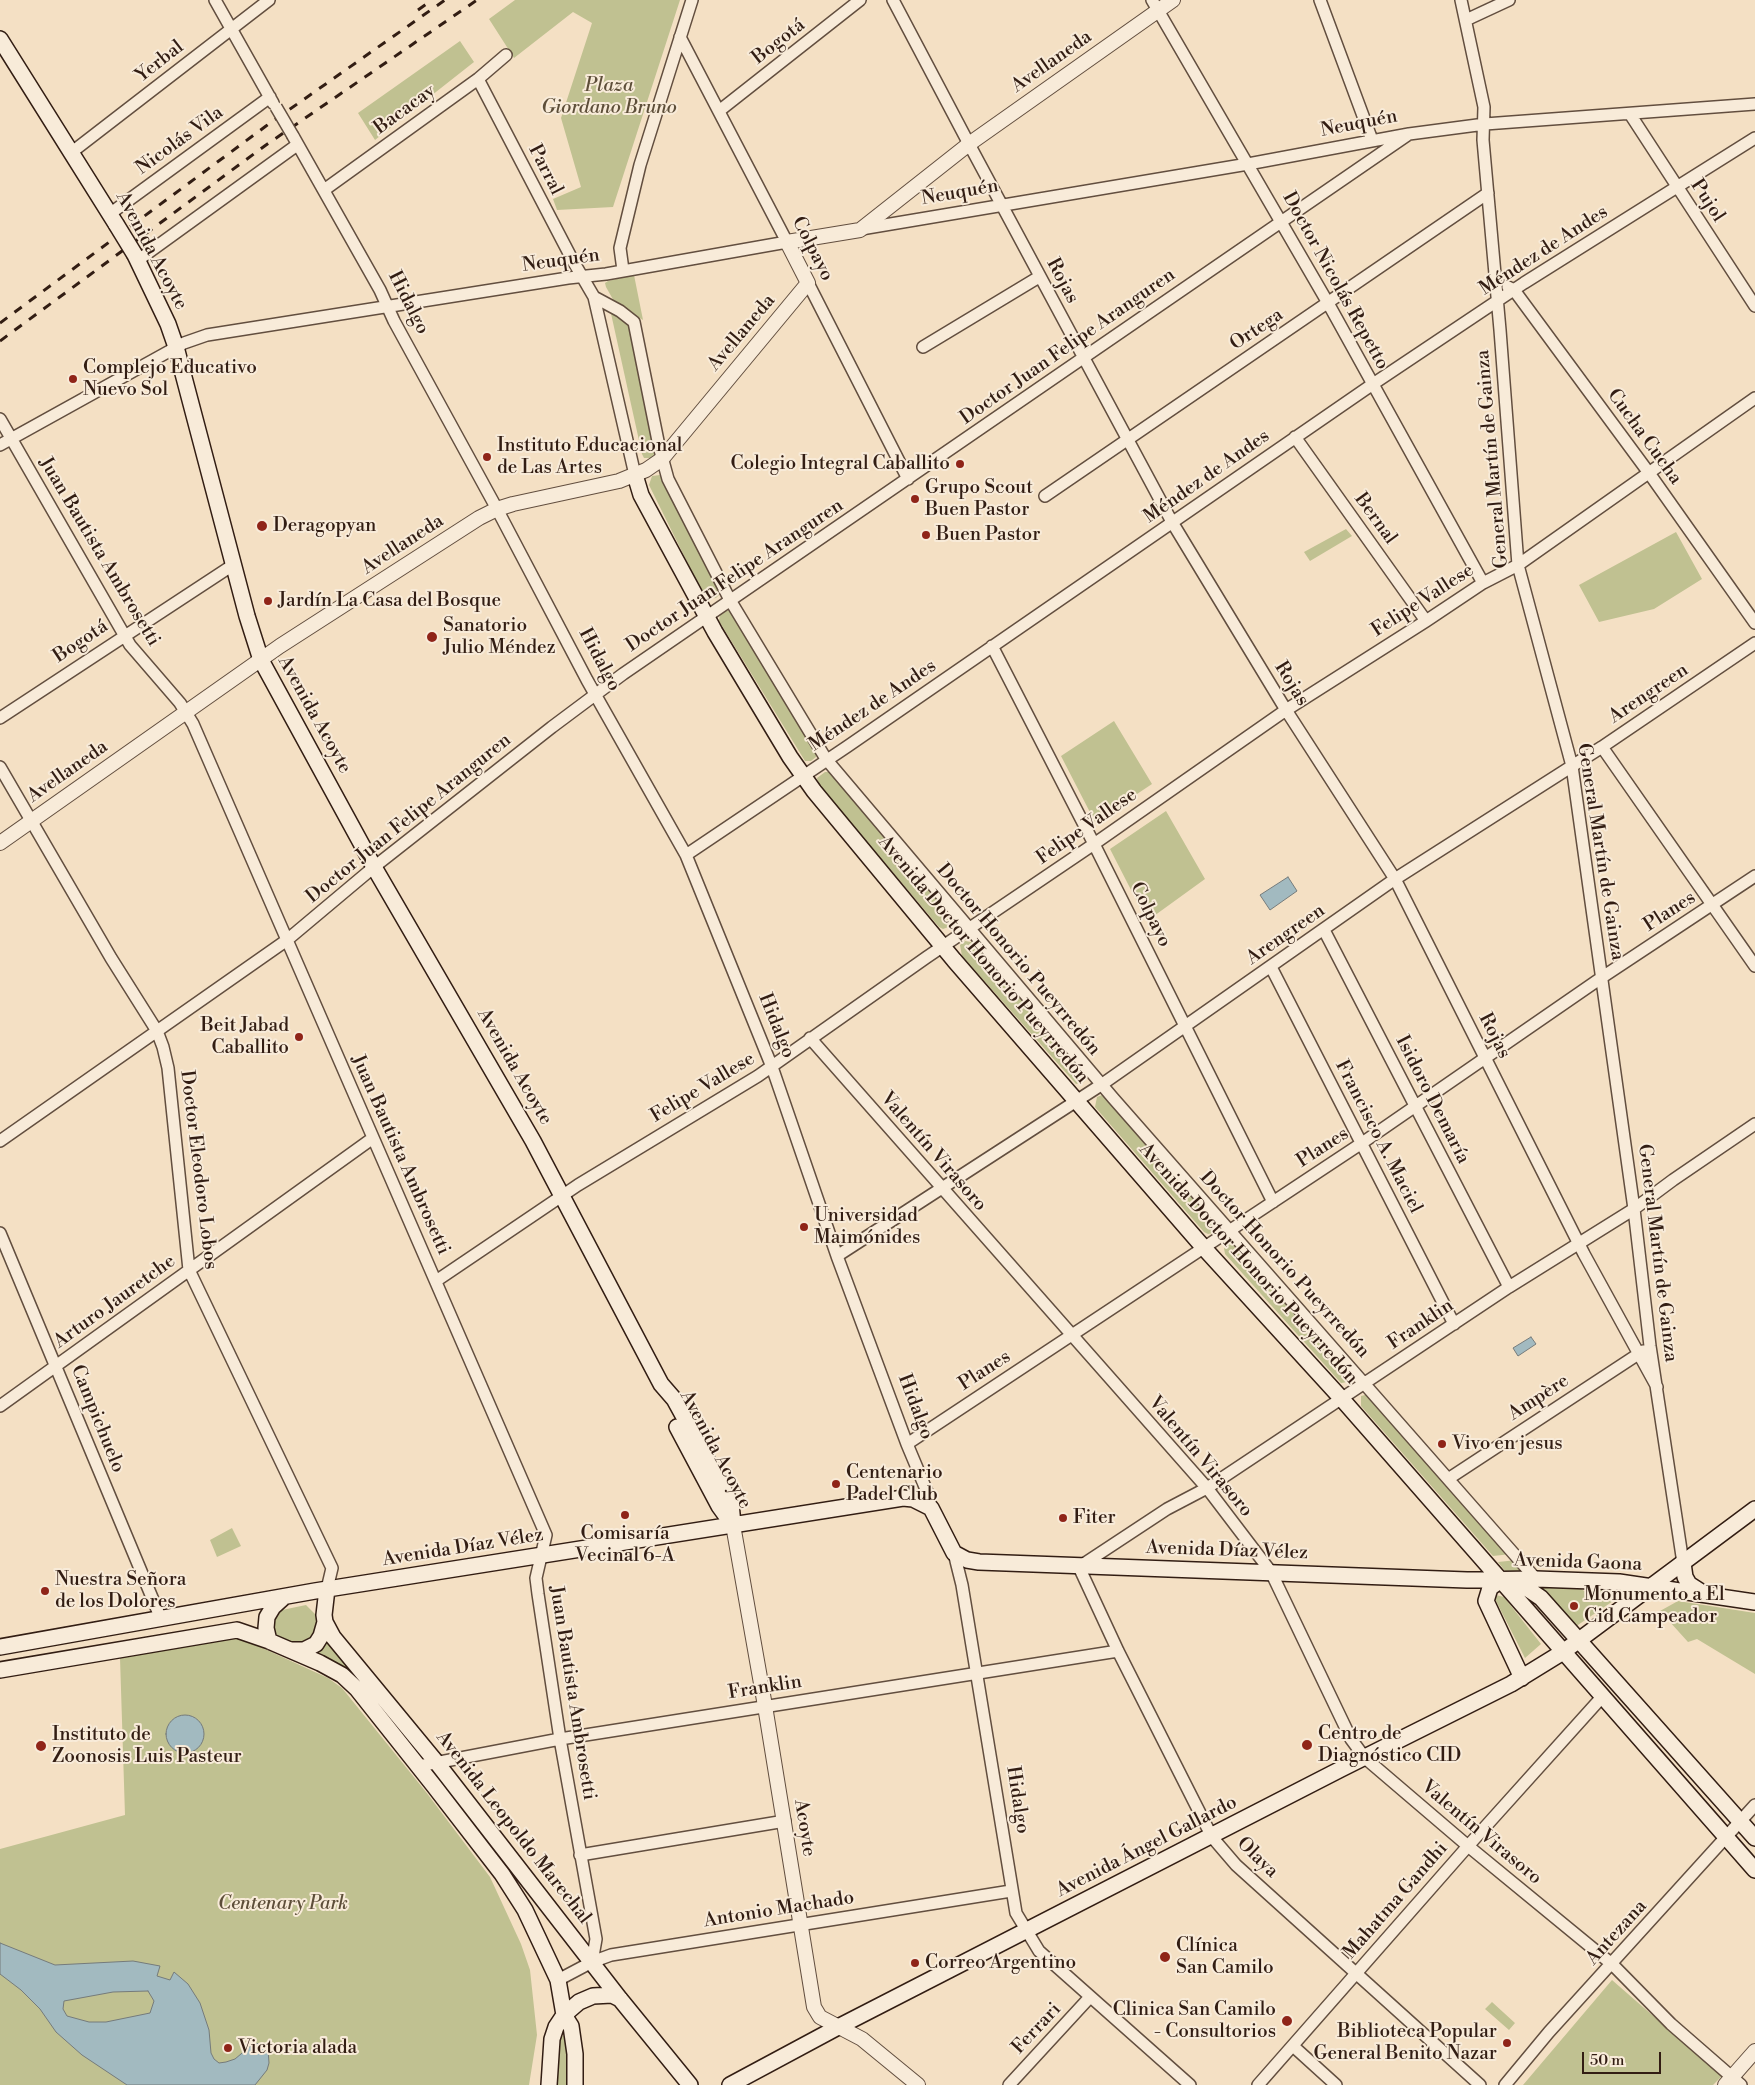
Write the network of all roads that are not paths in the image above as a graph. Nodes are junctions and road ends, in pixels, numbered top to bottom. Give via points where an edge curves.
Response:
1 (215, 0) edge
2 (269, 0) edge
3 (692, 0) edge
4 (860, 0) edge
5 (893, 0) edge
6 (1173, 0) edge
7 (1320, 0) edge
8 (1461, 0) edge
9 (1509, 0) edge
10 (1155, 5) edge
11 (1466, 20) junction
12 (232, 29) junction
13 (680, 37) junction
14 (0, 39) edge
15 (506, 55) dead end
16 (478, 78) junction
17 (273, 102) junction
18 (1755, 104) edge
19 (719, 111) junction
20 (1630, 114) junction
21 (1485, 124) junction
22 (1409, 134) junction
23 (1755, 138) edge
24 (1372, 140) junction
25 (295, 141) junction
26 (968, 144) junction
27 (72, 152) junction
28 (1248, 164) junction
29 (1677, 187) junction
30 (324, 190) junction
31 (1488, 193) junction
32 (1001, 205) junction
33 (114, 219) junction
34 (1281, 220) junction
35 (860, 230) junction
36 (787, 242) junction
37 (137, 257) junction
38 (623, 270) junction
39 (582, 277) junction
40 (1039, 277) junction
41 (1496, 282) junction
42 (808, 283) junction
43 (1514, 290) junction
44 (594, 297) junction
45 (1498, 301) junction
46 (1328, 303) junction
47 (1755, 306) edge
48 (387, 307) junction
49 (176, 347) junction
50 (923, 347) dead end
51 (1082, 358) junction
52 (1373, 384) junction
53 (1755, 398) edge
54 (0, 419) edge
55 (12, 438) junction
56 (1295, 438) junction
57 (1128, 440) junction
58 (0, 445) edge
59 (662, 459) junction
60 (1649, 474) junction
61 (635, 476) junction
62 (908, 479) junction
63 (1045, 496) dead end
64 (497, 509) junction
65 (1172, 522) junction
66 (233, 564) junction
67 (1518, 565) junction
68 (1482, 583) junction
69 (730, 600) junction
70 (706, 616) junction
71 (1426, 621) junction
72 (1755, 623) edge
73 (124, 635) junction
74 (1755, 643) edge
75 (992, 646) junction
76 (261, 660) junction
77 (595, 695) junction
78 (1286, 710) junction
79 (186, 712) junction
80 (0, 718) edge
81 (1602, 747) junction
82 (826, 759) junction
83 (1572, 766) junction
84 (0, 768) edge
85 (802, 776) junction
86 (30, 821) junction
87 (0, 843) edge
88 (1094, 844) junction
89 (686, 855) junction
90 (374, 867) junction
91 (1755, 876) edge
92 (1395, 879) junction
93 (1713, 905) junction
94 (968, 929) junction
95 (1324, 930) junction
96 (287, 940) junction
97 (943, 946) junction
98 (1755, 966) edge
99 (1271, 967) junction
100 (1601, 978) junction
101 (1184, 1027) junction
102 (157, 1031) junction
103 (810, 1038) junction
104 (1485, 1058) junction
105 (772, 1067) junction
106 (1101, 1085) junction
107 (1076, 1100) junction
108 (1416, 1106) junction
109 (1755, 1124) edge
110 (373, 1138) junction
111 (0, 1141) edge
112 (1362, 1143) junction
113 (942, 1188) junction
114 (562, 1195) junction
115 (1273, 1202) junction
116 (1634, 1209) junction
117 (1230, 1231) junction
118 (0, 1233) edge
119 (1579, 1243) junction
120 (1204, 1248) junction
121 (837, 1256) junction
122 (189, 1270) junction
123 (436, 1281) junction
124 (1509, 1287) junction
125 (1454, 1324) junction
126 (1071, 1336) junction
127 (1650, 1346) junction
128 (1638, 1354) junction
129 (56, 1366) junction
130 (1365, 1383) junction
131 (1657, 1387) junction
132 (1341, 1398) junction
133 (0, 1406) edge
134 (907, 1444) junction
135 (1448, 1479) junction
136 (1207, 1488) junction
137 (931, 1508) junction
138 (1755, 1509) edge
139 (732, 1525) junction
140 (954, 1553) junction
141 (541, 1556) junction
142 (1683, 1563) junction
143 (1079, 1567) junction
144 (1271, 1572) junction
145 (1536, 1579) junction
146 (1501, 1580) junction
147 (1654, 1586) junction
148 (327, 1589) junction
149 (1705, 1594) junction
150 (284, 1596) junction
151 (1755, 1602) edge
152 (161, 1619) junction
153 (325, 1622) junction
154 (185, 1638) junction
155 (1579, 1640) junction
156 (269, 1641) junction
157 (0, 1646) edge
158 (286, 1649) junction
159 (1118, 1651) junction
160 (1563, 1652) junction
161 (0, 1670) edge
162 (977, 1673) junction
163 (1522, 1678) junction
164 (1602, 1697) junction
165 (765, 1706) junction
166 (560, 1739) junction
167 (1365, 1758) junction
168 (437, 1763) junction
169 (419, 1766) junction
170 (1755, 1806) edge
171 (784, 1821) junction
172 (1740, 1822) junction
173 (1212, 1837) junction
174 (1726, 1837) junction
175 (1755, 1838) edge
176 (1468, 1846) junction
177 (580, 1855) junction
178 (1755, 1870) edge
179 (1011, 1891) junction
180 (800, 1925) junction
181 (1026, 1932) junction
182 (592, 1962) junction
183 (1613, 1964) junction
184 (1356, 1974) junction
185 (558, 1980) junction
186 (1090, 1997) junction
187 (620, 1999) junction
188 (564, 2015) junction
189 (840, 2026) junction
190 (1293, 2046) junction
191 (1755, 2051) edge
192 (1733, 2082) edge
193 (549, 2085) edge
194 (575, 2085) edge
195 (690, 2085) edge
196 (730, 2085) edge
197 (918, 2085) edge
198 (1010, 2085) edge
199 (1190, 2085) edge
200 (1258, 2085) edge
201 (1336, 2085) edge
202 (1480, 2085) edge
203 (1506, 2085) edge

1 - 12 street, Hidalgo
2 - 12 street, Yerbal
3 - 13 street
4 - 19 street, Bogotá
5 - 26 street, Rojas
6 - 10 street, Avellaneda
7 - 24 street
8 - 11 street, General Martín de Gainza
9 - 11 street
10 - 26 street, Avellaneda
10 - 28 street, Doctor Nicolás Repetto
11 - 21 street, General Martín de Gainza
12 - 17 street, Hidalgo
12 - 27 street, Yerbal
13 - 19 street, Colpayo
13 - 38 street via 640,165 620,248
14 - 27 main road, Avenida Acoyte
15 - 16 street, Bacacay
16 - 30 street, Bacacay
16 - 39 street, Parral
17 - 25 street, Hidalgo, bridge
17 - 33 street, Nicolás Vila
18 - 20 street, Neuquén
19 - 36 street, Colpayo
20 - 21 street, Neuquén
20 - 29 street, Pujol
21 - 22 street, Neuquén
21 - 31 street, General Martín de Gainza
22 - 24 street, Neuquén
22 - 34 street, Doctor Juan Felipe Aranguren
23 - 29 street, Méndez de Andes
24 - 28 street, Neuquén
25 - 30 street, Hidalgo
25 - 37 street
26 - 32 street, Rojas
26 - 35 street, Avellaneda
27 - 33 main road, Avenida Acoyte
28 - 32 street, Neuquén
28 - 34 street, Doctor Nicolás Repetto
29 - 43 street, Méndez de Andes
29 - 47 street, Pujol
30 - 48 street, Hidalgo
31 - 41 street, General Martín de Gainza
31 - 46 street, Ortega
32 - 35 street, Neuquén
32 - 40 street, Rojas
33 - 37 main road, Avenida Acoyte, bridge
34 - 46 street, Doctor Nicolás Repetto
34 - 51 street, Doctor Juan Felipe Aranguren
35 - 36 street, Neuquén
36 - 38 street, Neuquén
36 - 42 street, Colpayo
37 - 49 main road, Avenida Acoyte
38 - 39 street, Neuquén
39 - 44 street, Avenida Doctor Honorio Pueyrredón
39 - 48 street, Neuquén
40 - 50 street
40 - 51 street, Rojas
41 - 43 street, Cucha Cucha
41 - 45 street, General Martín de Gainza
42 - 59 street, Avellaneda
42 - 62 street, Colpayo
43 - 45 street, Méndez de Andes
43 - 60 street, Cucha Cucha
44 - 59 street, Doctor Honorio Pueyrredón via 634,322
44 - 61 street, Avenida Doctor Honorio Pueyrredón
45 - 52 street, Méndez de Andes
45 - 67 street, General Martín de Gainza
46 - 52 street, Doctor Nicolás Repetto
46 - 57 street, Ortega
48 - 49 street, Neuquén via 207,335
48 - 64 street, Hidalgo
49 - 55 street, Neuquén
49 - 66 main road, Avenida Acoyte
51 - 57 street, Rojas
51 - 62 street, Doctor Juan Felipe Aranguren
52 - 56 street, Méndez de Andes
52 - 68 street, Doctor Nicolás Repetto
53 - 60 street, Felipe Vallese
54 - 55 street, Juan Bautista Ambrosetti
55 - 58 street, Neuquén
55 - 73 street, Juan Bautista Ambrosetti
56 - 65 street, Méndez de Andes
56 - 71 street, Bernal
57 - 63 street, Ortega
57 - 65 street, Rojas
59 - 61 street, Avellaneda
59 - 69 street, Doctor Honorio Pueyrredón via 668,478
60 - 67 street, Felipe Vallese
60 - 72 street, Cucha Cucha
61 - 64 street, Avellaneda
61 - 70 main road, Avenida Doctor Honorio Pueyrredón via 641,495
62 - 69 street, Doctor Juan Felipe Aranguren
64 - 76 street, Avellaneda
64 - 77 street, Hidalgo
65 - 75 street, Méndez de Andes
65 - 78 street, Rojas
66 - 73 street, Bogotá
66 - 76 main road, Avenida Acoyte
67 - 68 street, Felipe Vallese
67 - 83 street, General Martín de Gainza
68 - 71 street, Felipe Vallese
69 - 70 street, Doctor Juan Felipe Aranguren
69 - 82 street, Doctor Honorio Pueyrredón
70 - 77 street, Doctor Juan Felipe Aranguren
70 - 85 main road, Avenida Doctor Honorio Pueyrredón
71 - 78 street, Felipe Vallese
73 - 79 street, Juan Bautista Ambrosetti
73 - 80 street, Bogotá
74 - 81 street, Arengreen
75 - 82 street, Méndez de Andes
75 - 88 street, Colpayo
76 - 79 street, Avellaneda
76 - 90 main road, Avenida Acoyte
77 - 89 street, Hidalgo
77 - 90 street, Doctor Juan Felipe Aranguren
78 - 88 street, Felipe Vallese
78 - 92 street, Rojas
79 - 86 street, Avellaneda
79 - 96 street, Juan Bautista Ambrosetti
81 - 83 street, Arengreen
81 - 93 street
82 - 85 street, Méndez de Andes
82 - 94 street, Doctor Honorio Pueyrredón
83 - 92 street, Arengreen
83 - 100 street, General Martín de Gainza
84 - 86 street, Doctor Eleodoro Lobos
85 - 89 street, Méndez de Andes
85 - 97 main road, Avenida Doctor Honorio Pueyrredón
86 - 87 street, Avellaneda
86 - 102 street, Doctor Eleodoro Lobos
88 - 94 street, Felipe Vallese
88 - 101 street, Colpayo
89 - 105 street, Hidalgo
90 - 96 street, Doctor Juan Felipe Aranguren
90 - 114 main road, Avenida Acoyte
91 - 93 street, Planes
92 - 95 street, Arengreen
92 - 104 street, Rojas
93 - 98 street
93 - 100 street, Planes
94 - 97 street, Felipe Vallese
94 - 106 street, Doctor Honorio Pueyrredón
95 - 99 street, Arengreen
95 - 108 street, Isidoro Demaría
96 - 102 street, Doctor Juan Felipe Aranguren
96 - 110 street, Juan Bautista Ambrosetti
97 - 103 street, Felipe Vallese
97 - 107 main road, Avenida Doctor Honorio Pueyrredón
99 - 101 street, Arengreen
99 - 112 street, Francisco A. Maciel
100 - 104 street, Planes
100 - 116 street, General Martín de Gainza
101 - 106 street, Arengreen
101 - 115 street, Colpayo
102 - 111 street, Doctor Juan Felipe Aranguren
102 - 122 street, Doctor Eleodoro Lobos via 168,1068
103 - 105 street, Felipe Vallese
103 - 113 street, Valentín Virasoro
104 - 108 street, Planes
104 - 119 street, Rojas
105 - 114 street, Felipe Vallese
105 - 121 street, Hidalgo
106 - 107 street, Arengreen
106 - 117 street, Doctor Honorio Pueyrredón
107 - 113 street, Arengreen
107 - 120 main road, Avenida Doctor Honorio Pueyrredón
108 - 112 street, Planes
108 - 124 street, Isidoro Demaría
109 - 116 street, Franklin
110 - 122 street, Arturo Jauretche
110 - 123 street, Juan Bautista Ambrosetti
112 - 115 street, Planes
112 - 125 street, Francisco A. Maciel
113 - 121 street, Arengreen
113 - 126 street, Valentín Virasoro
114 - 123 street, Felipe Vallese
114 - 139 main road, Avenida Acoyte via 661,1384 665,1402 718,1506
115 - 117 street, Planes
116 - 119 street, Franklin
116 - 127 street, General Martín de Gainza
117 - 120 street, Planes
117 - 130 street, Doctor Honorio Pueyrredón
118 - 129 street, Campichuelo
119 - 124 street, Franklin
119 - 128 street, Rojas
120 - 126 street, Planes
120 - 132 main road, Avenida Doctor Honorio Pueyrredón
121 - 134 street, Hidalgo
122 - 129 street, Arturo Jauretche
122 - 148 street, Doctor Eleodoro Lobos via 332,1568
123 - 141 street, Juan Bautista Ambrosetti via 546,1535
124 - 125 street, Franklin
125 - 130 street, Franklin
126 - 134 street, Planes
126 - 136 street, Valentín Virasoro
127 - 128 street, Ampère
127 - 131 street, General Martín de Gainza
128 - 131 street, Rojas
128 - 135 street, Ampère
129 - 133 street, Arturo Jauretche
129 - 152 street, Campichuelo
130 - 132 street, Franklin
130 - 135 street, Doctor Honorio Pueyrredón
131 - 142 street, General Martín de Gainza
132 - 136 street, Franklin
132 - 146 main road, Avenida Doctor Honorio Pueyrredón
134 - 137 street, Hidalgo
135 - 145 street, Doctor Honorio Pueyrredón
136 - 143 street, Franklin via 1167,1509
136 - 144 street, Valentín Virasoro
137 - 139 main road, Avenida Díaz Vélez via 903,1498
137 - 140 main road, Hidalgo
138 - 142 main road, Avenida Gaona
139 - 141 main road, Avenida Díaz Vélez
139 - 165 street, Acoyte
140 - 143 main road, Avenida Díaz Vélez via 979,1562
140 - 162 street, Hidalgo
141 - 148 main road, Avenida Díaz Vélez
141 - 166 street, Juan Bautista Ambrosetti via 536,1578
142 - 147 main road, Avenida Gaona
142 - 149 main road via 1689,1584
143 - 144 main road, Avenida Díaz Vélez
143 - 159 street, Olaya
144 - 146 main road, Avenida Díaz Vélez
144 - 167 street, Valentín Virasoro via 1352,1739
145 - 146 main road, Avenida Gaona
145 - 147 main road, Avenida Gaona
146 - 155 main road via 1524,1587 1541,1598
146 - 160 main road, Avenida Doctor Honorio Pueyrredón
146 - 163 main road via 1490,1588 1486,1601
147 - 149 main road
147 - 155 main road, Avenida Gaona
148 - 150 main road, Avenida Díaz Vélez
148 - 153 main road
149 - 151 main road
150 - 152 main road, Avenida Díaz Vélez
150 - 156 main road via 267,1617
152 - 154 main road
152 - 157 main road, Avenida Díaz Vélez
153 - 158 main road via 320,1639 311,1647
153 - 168 main road, Avenida Leopoldo Marechal via 340,1645
154 - 156 main road via 236,1630
154 - 161 main road
155 - 160 main road, Avenida Ángel Gallardo
155 - 172 main road
156 - 158 main road, Avenida Leopoldo Marechal
158 - 169 main road, Avenida Leopoldo Marechal via 320,1662 346,1679
159 - 162 street, Franklin
159 - 173 street, Olaya
160 - 163 main road, Avenida Ángel Gallardo
160 - 164 main road, Avenida Doctor Honorio Pueyrredón
162 - 165 street, Franklin
162 - 179 street, Hidalgo
163 - 167 main road, Avenida Ángel Gallardo
164 - 174 main road, Avenida Doctor Honorio Pueyrredón
164 - 176 street, Mahatma Gandhi
165 - 166 street, Franklin
165 - 171 street, Acoyte
166 - 168 street, Franklin
166 - 177 street, Juan Bautista Ambrosetti
167 - 173 main road, Avenida Ángel Gallardo
167 - 176 street, Valentín Virasoro
168 - 169 street, Franklin
168 - 182 main road, Avenida Leopoldo Marechal
169 - 185 main road, Avenida Leopoldo Marechal via 511,1886
170 - 172 street, Antezana
171 - 177 street
171 - 180 street, Acoyte
172 - 174 street, Antezana
172 - 175 main road
173 - 181 main road, Avenida Ángel Gallardo
173 - 184 street, Olaya via 1236,1865
174 - 178 main road, Avenida Doctor Honorio Pueyrredón
174 - 183 street, Antezana
176 - 183 street, Valentín Virasoro
176 - 184 street, Mahatma Gandhi
177 - 182 street, Juan Bautista Ambrosetti via 596,1939
179 - 180 street, Antonio Machado
179 - 181 street, Hidalgo via 1016,1913
180 - 182 street, Antonio Machado via 611,1955
180 - 189 street, Acoyte via 814,2007 820,2016
181 - 186 street, Hidalgo via 1039,1951
181 - 189 main road, Avenida Ángel Gallardo
182 - 185 street, Antonio Machado
182 - 187 main road, Avenida Leopoldo Marechal
183 - 192 street, Valentín Virasoro
183 - 203 street, Antezana
184 - 190 street, Mahatma Gandhi
184 - 202 street, Olaya
185 - 188 main road, Avenida Leopoldo Marechal
186 - 198 street, Ferrari
186 - 199 street, Hidalgo
187 - 188 main road via 607,1995 593,1996 579,2002
187 - 195 main road, Avenida Leopoldo Marechal
188 - 193 main road via 552,2039
188 - 194 main road, Avenida Leopoldo Marechal via 572,2026
189 - 196 main road, Avenida Ángel Gallardo
189 - 197 street, Acoyte via 862,2039
190 - 200 street, Mahatma Gandhi
190 - 201 street
191 - 192 street

